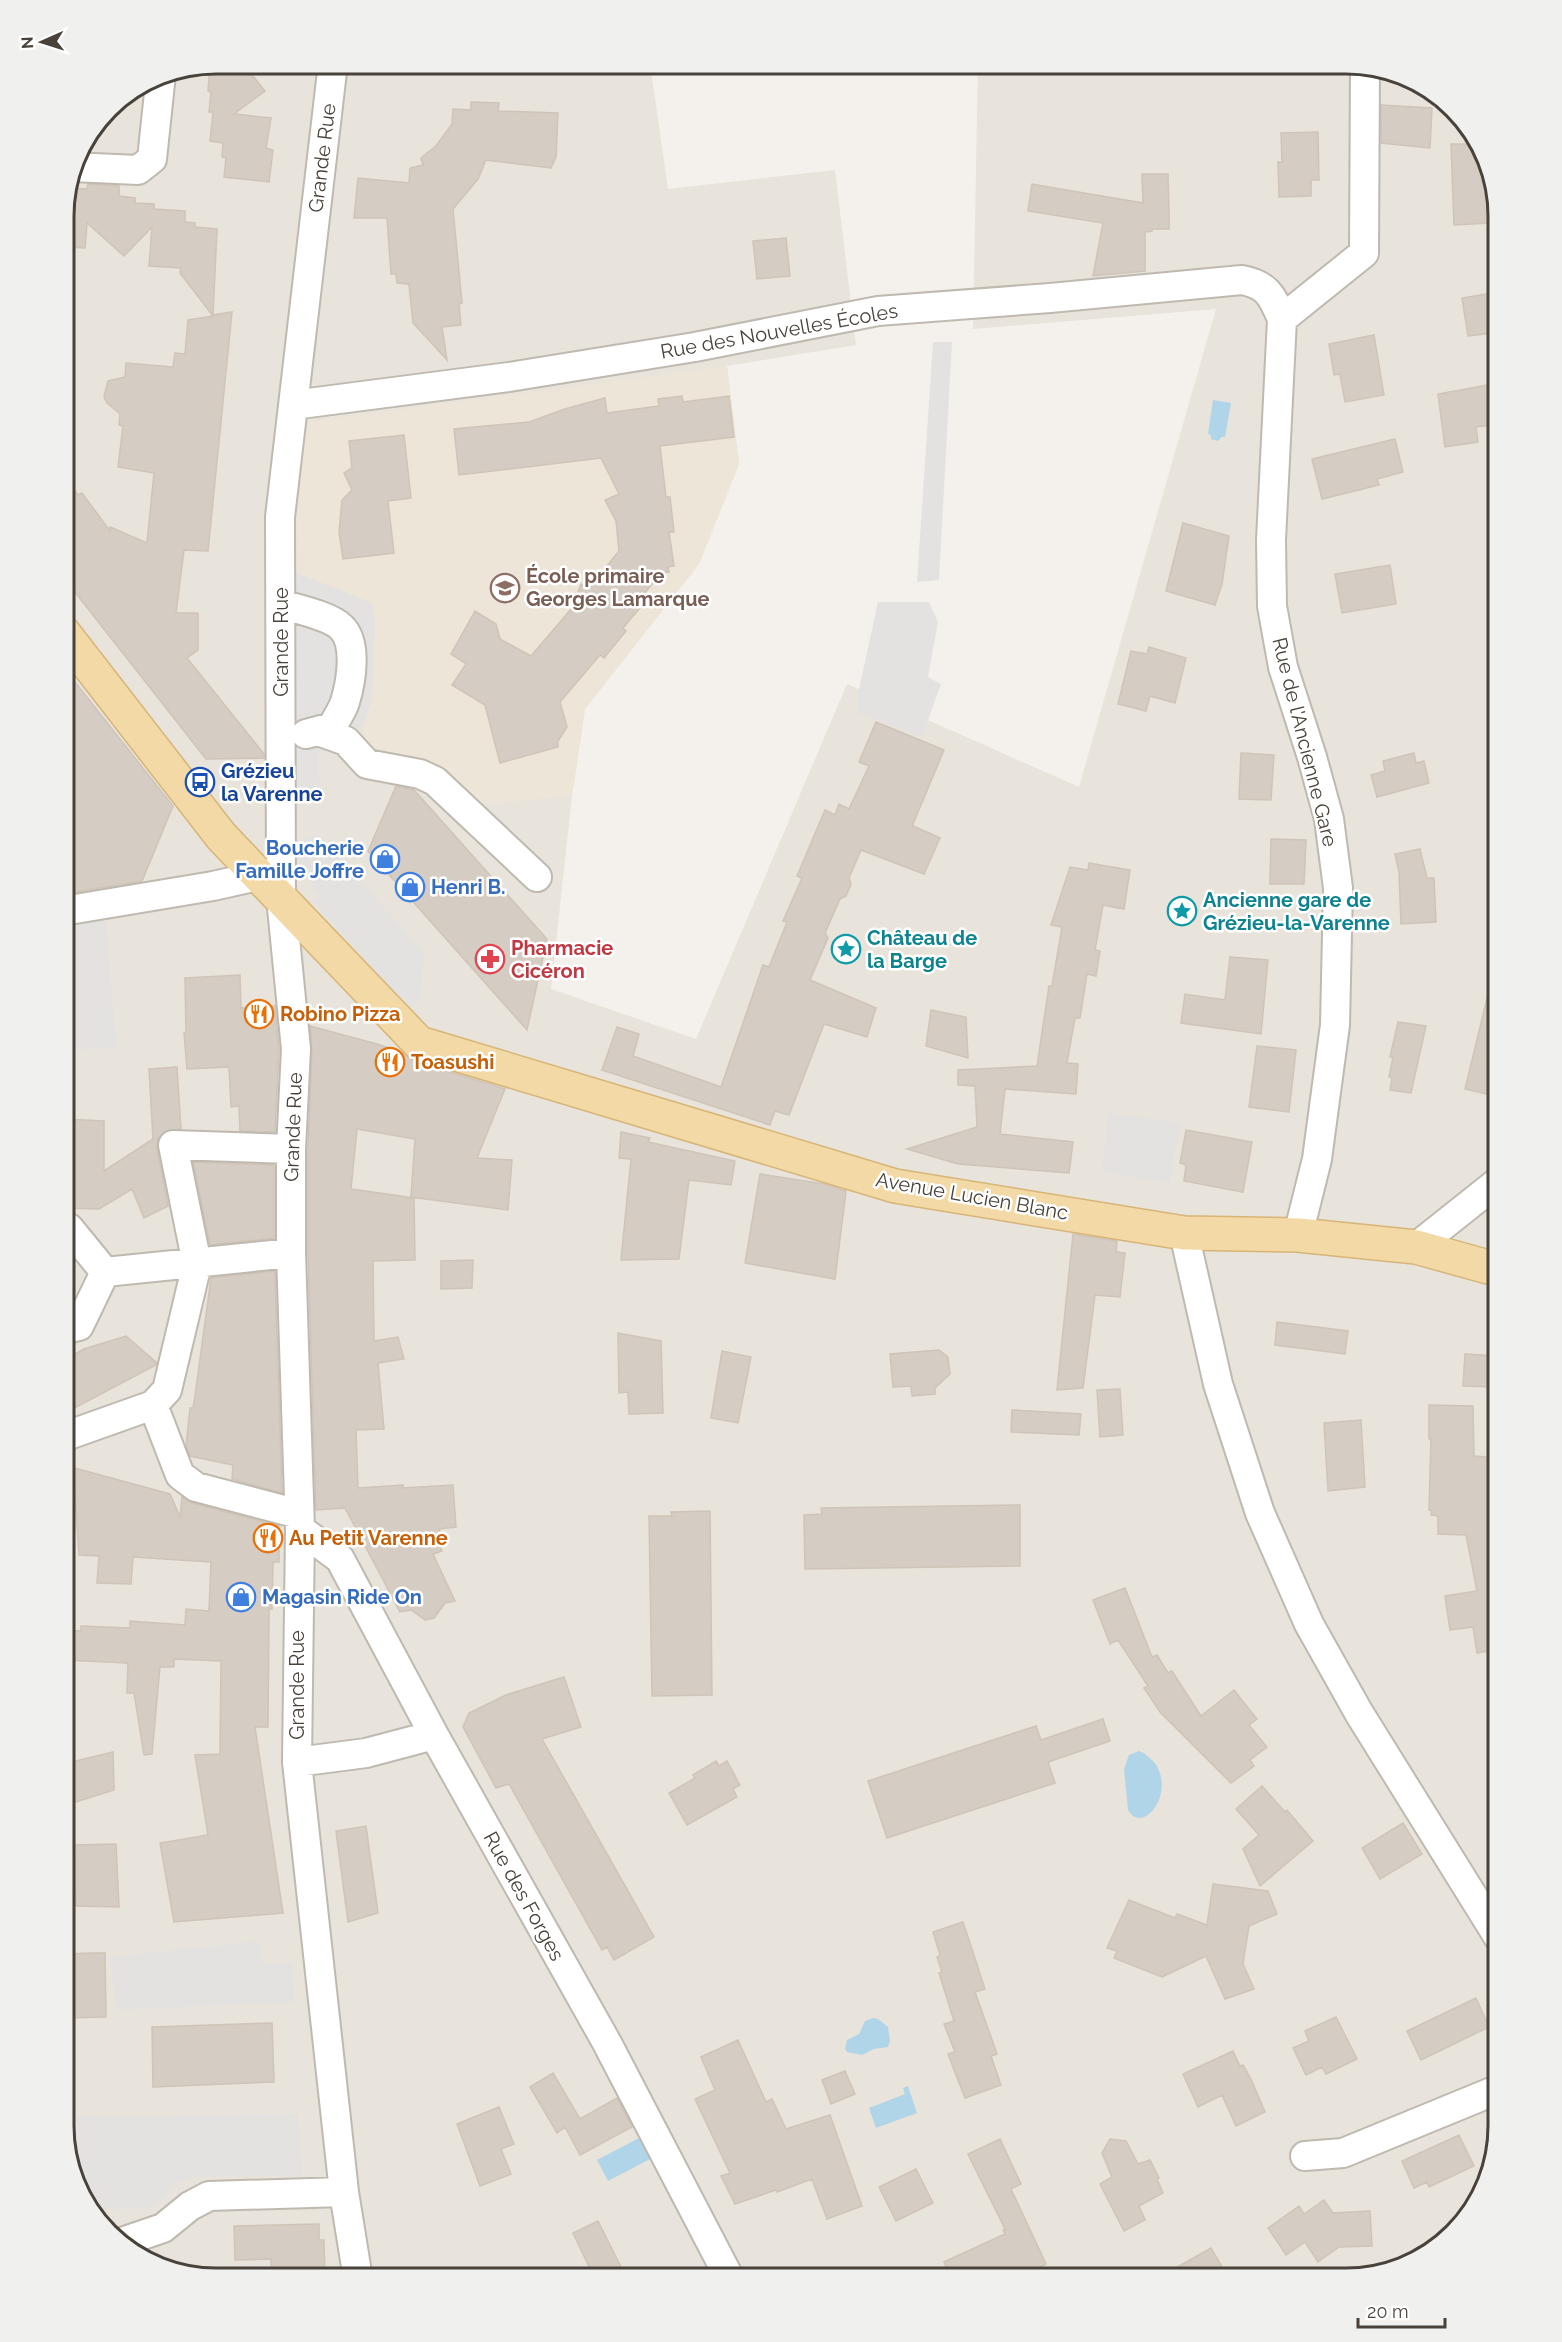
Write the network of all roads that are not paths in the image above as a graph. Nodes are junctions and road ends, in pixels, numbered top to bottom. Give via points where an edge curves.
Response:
1 (332, 73) edge
2 (1365, 75) edge
3 (160, 84) edge
4 (82, 167) edge
5 (1282, 319) junction
6 (293, 405) junction
7 (281, 604) junction
8 (74, 646) edge
9 (318, 731) junction
10 (280, 741) junction
11 (537, 877) dead end
12 (269, 887) junction
13 (74, 909) edge
14 (291, 1149) junction
15 (1488, 1190) edge
16 (73, 1233) edge
17 (1184, 1233) junction
18 (1298, 1234) junction
19 (1416, 1247) junction
20 (291, 1253) junction
21 (197, 1264) junction
22 (1488, 1267) edge
23 (105, 1272) junction
24 (73, 1327) edge
25 (153, 1405) junction
26 (73, 1433) edge
27 (299, 1522) junction
28 (434, 1735) junction
29 (297, 1762) junction
30 (1488, 1920) edge
31 (1488, 2094) edge
32 (1305, 2156) dead end
33 (344, 2192) junction
34 (130, 2239) edge
35 (356, 2268) edge
36 (724, 2268) edge

1 - 6 street, Grande Rue
2 - 5 street via 1364,254
3 - 4 street via 152,159 138,170
5 - 6 street, Rue des Nouvelles Écoles via 1273,297 1258,283 1242,280 878,311 695,347
5 - 18 street, Rue de l'Ancienne Gare via 1271,540 1272,606 1283,667 1329,819 1338,888 1335,1025 1317,1159
6 - 7 street, Grande Rue via 280,517
7 - 9 street via 341,627 352,644 344,704 332,727
7 - 10 street, Grande Rue
8 - 12 main road, Avenue Lucien Blanc via 221,836
9 - 10 street
9 - 11 street via 346,741 367,764 420,774 435,781
10 - 12 street, Grande Rue via 280,842
12 - 13 street via 213,885
12 - 14 street, Grande Rue via 296,1049
12 - 17 main road, Avenue Lucien Blanc via 419,1043 895,1186
14 - 20 street, Grande Rue
14 - 21 street via 173,1145
15 - 19 street
16 - 23 street
17 - 18 main road, Avenue Lucien Blanc
17 - 30 street via 1218,1384 1273,1543 1309,1624 1359,1713
18 - 19 main road, Avenue Lucien Blanc
19 - 22 main road, Avenue Lucien Blanc
20 - 21 street
20 - 27 street, Grande Rue
21 - 23 street
21 - 25 street via 167,1390
23 - 24 street via 79,1326
25 - 26 street
25 - 27 street via 180,1475 196,1487
27 - 28 street, Rue des Forges via 340,1559
27 - 29 street, Grande Rue
28 - 29 street via 366,1753
28 - 36 street, Rue des Forges via 607,2043
29 - 33 street, Grande Rue
31 - 32 street via 1343,2153
33 - 34 street via 209,2196 163,2228
33 - 35 street, Grande Rue

